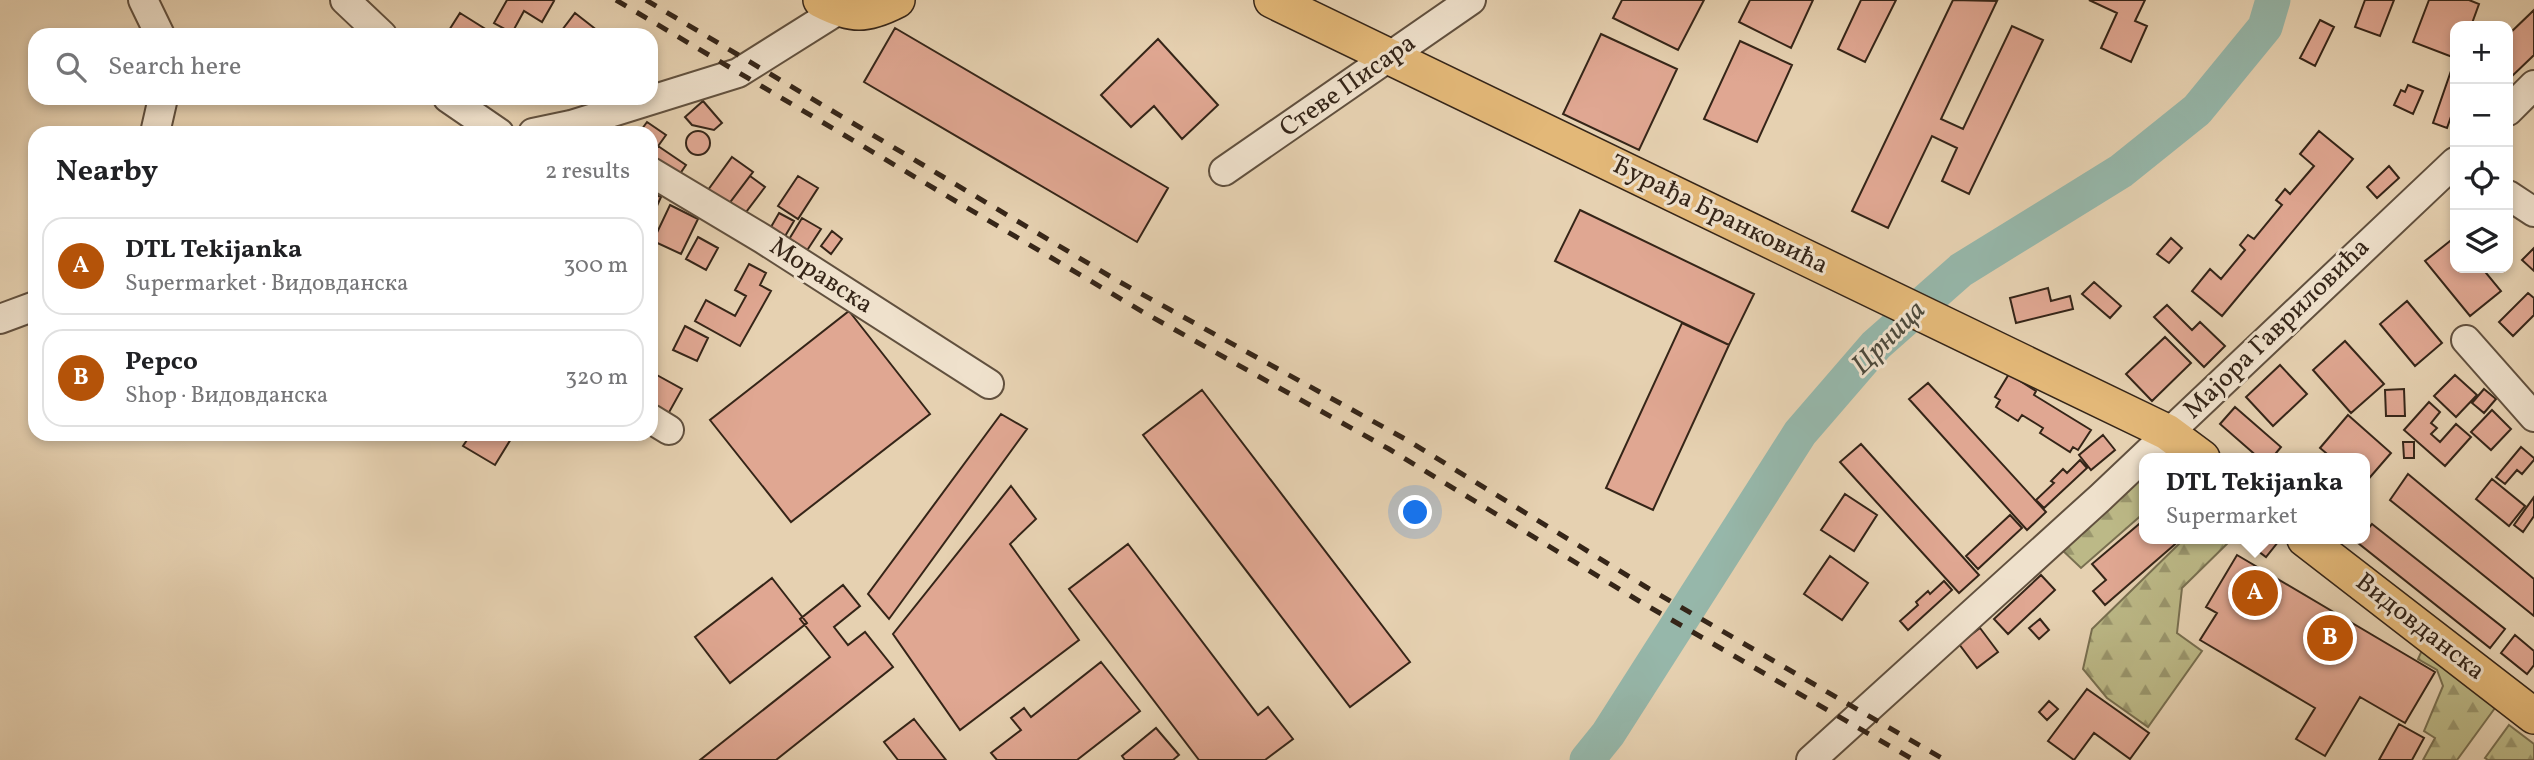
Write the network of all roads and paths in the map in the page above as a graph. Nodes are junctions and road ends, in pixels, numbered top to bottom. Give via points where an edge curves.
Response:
1 (143, 0) edge
2 (345, 0) edge
3 (897, 0) edge
4 (1272, 0) edge
5 (1471, 0) edge
6 (830, 5) edge
7 (157, 28) edge
8 (375, 28) edge
9 (1391, 57) junction
10 (2534, 85) edge
11 (658, 101) edge
12 (161, 105) edge
13 (458, 105) edge
14 (646, 105) edge
15 (2513, 106) edge
16 (157, 126) edge
17 (489, 126) edge
18 (586, 126) edge
19 (2450, 167) edge
20 (1224, 172) dead end
21 (658, 176) edge
22 (2513, 198) edge
23 (2534, 212) edge
24 (28, 309) edge
25 (0, 319) edge
26 (2466, 340) dead end
27 (989, 384) dead end
28 (2534, 417) edge
29 (2166, 432) junction
30 (2145, 453) edge
31 (2195, 453) edge
32 (2139, 459) edge
33 (2311, 544) edge
34 (2534, 716) edge
35 (1811, 760) edge

1 - 7 street
2 - 8 street
3 - 6 main road via 864,13
4 - 9 main road, Ђурађа Бранковића
5 - 9 street, Стеве Писара
6 - 11 street via 738,73
9 - 20 street, Стеве Писара
9 - 29 main road, Ђурађа Бранковића
10 - 15 street
12 - 16 street
13 - 17 street
14 - 18 street
19 - 29 street, Мајора Гавриловића
21 - 27 street, Моравска
22 - 23 street
24 - 25 street
26 - 28 street
29 - 30 street, Мајора Гавриловића
29 - 31 main road
32 - 35 street, Мајора Гавриловића
33 - 34 main road, Видовданска

